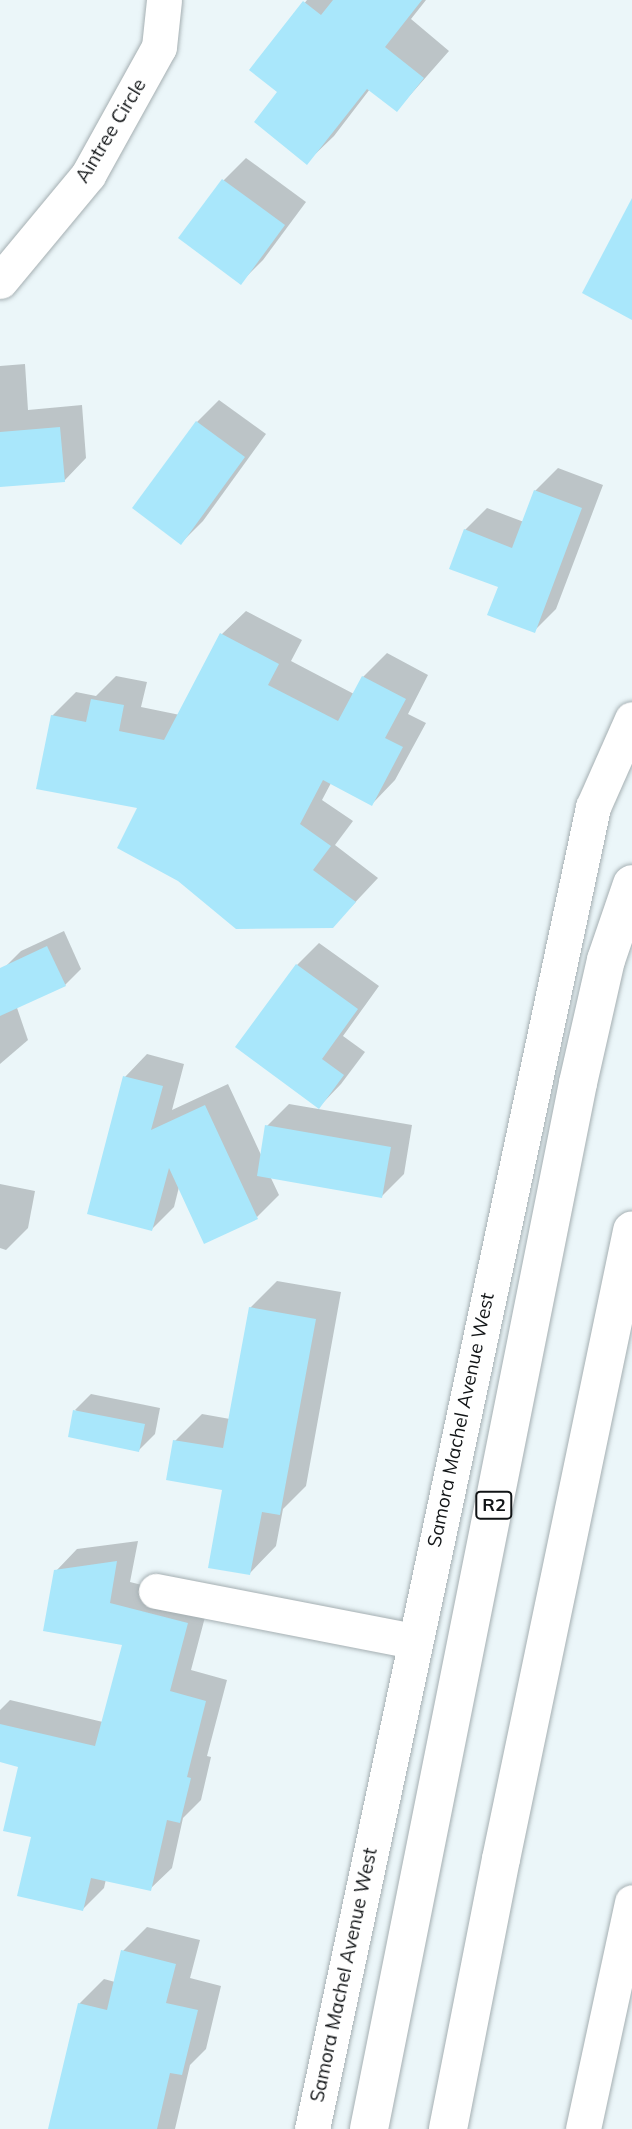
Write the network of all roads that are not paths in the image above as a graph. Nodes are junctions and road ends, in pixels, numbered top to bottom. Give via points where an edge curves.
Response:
1 (164, 0) edge
2 (0, 281) edge
3 (632, 719) edge
4 (632, 884) edge
5 (632, 1231) edge
6 (156, 1591) dead end
7 (414, 1641) junction
8 (632, 1902) edge
9 (312, 2129) edge
10 (369, 2129) edge
11 (448, 2129) edge
12 (583, 2129) edge

1 - 2 street, Aintree Circle via 159,47 88,175
3 - 7 street, Samora Machel Avenue West via 593,807
4 - 10 highway, R2 via 607,960 578,1083
5 - 11 highway
6 - 7 street
7 - 9 street, Samora Machel Avenue West
8 - 12 street

